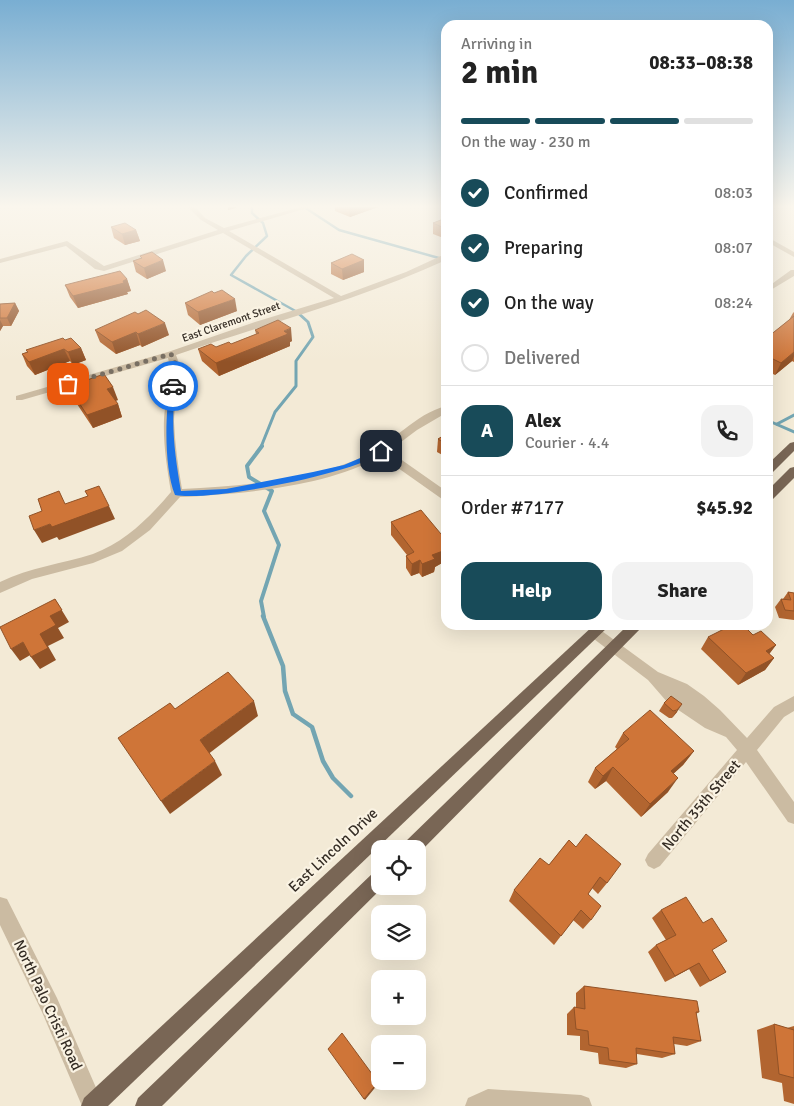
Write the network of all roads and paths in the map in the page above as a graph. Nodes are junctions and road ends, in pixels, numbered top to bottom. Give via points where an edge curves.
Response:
1 (88, 259) edge
2 (136, 259) edge
3 (273, 259) edge
4 (441, 260) edge
5 (794, 272) edge
6 (773, 286) edge
7 (341, 299) junction
8 (171, 354) junction
9 (19, 398) dead end
10 (441, 412) edge
11 (794, 446) edge
12 (381, 451) junction
13 (773, 465) edge
14 (794, 471) edge
15 (773, 492) edge
16 (441, 493) edge
17 (177, 494) junction
18 (0, 588) edge
19 (598, 630) edge
20 (600, 630) edge
21 (632, 630) edge
22 (615, 647) junction
23 (794, 703) edge
24 (748, 750) junction
25 (794, 816) edge
26 (419, 840) edge
27 (654, 860) dead end
28 (371, 887) edge
29 (0, 906) edge
30 (93, 1106) edge
31 (146, 1106) edge
32 (476, 1106) edge
33 (581, 1106) edge

1 - 2 street via 104,269
3 - 7 street
4 - 7 street, East Claremont Street
5 - 6 street
7 - 8 street, East Claremont Street
8 - 9 street, East Claremont Street
8 - 17 street via 175,361 170,401 170,446
10 - 12 street
11 - 13 main road
12 - 16 street
12 - 17 street via 346,466 262,485
14 - 15 main road
17 - 18 street via 135,537 108,553 85,562 32,574
19 - 30 main road, East Lincoln Drive
20 - 22 street, North 35th Street
21 - 22 main road
22 - 24 street, North 35th Street via 653,676 673,698 710,723 729,731
22 - 26 main road
23 - 24 street, North 35th Street via 779,712
24 - 25 street, North 35th Street
24 - 27 street, North 35th Street
28 - 31 main road
29 - 30 street, North Palo Cristi Road via 80,1072
32 - 33 street via 488,1100

